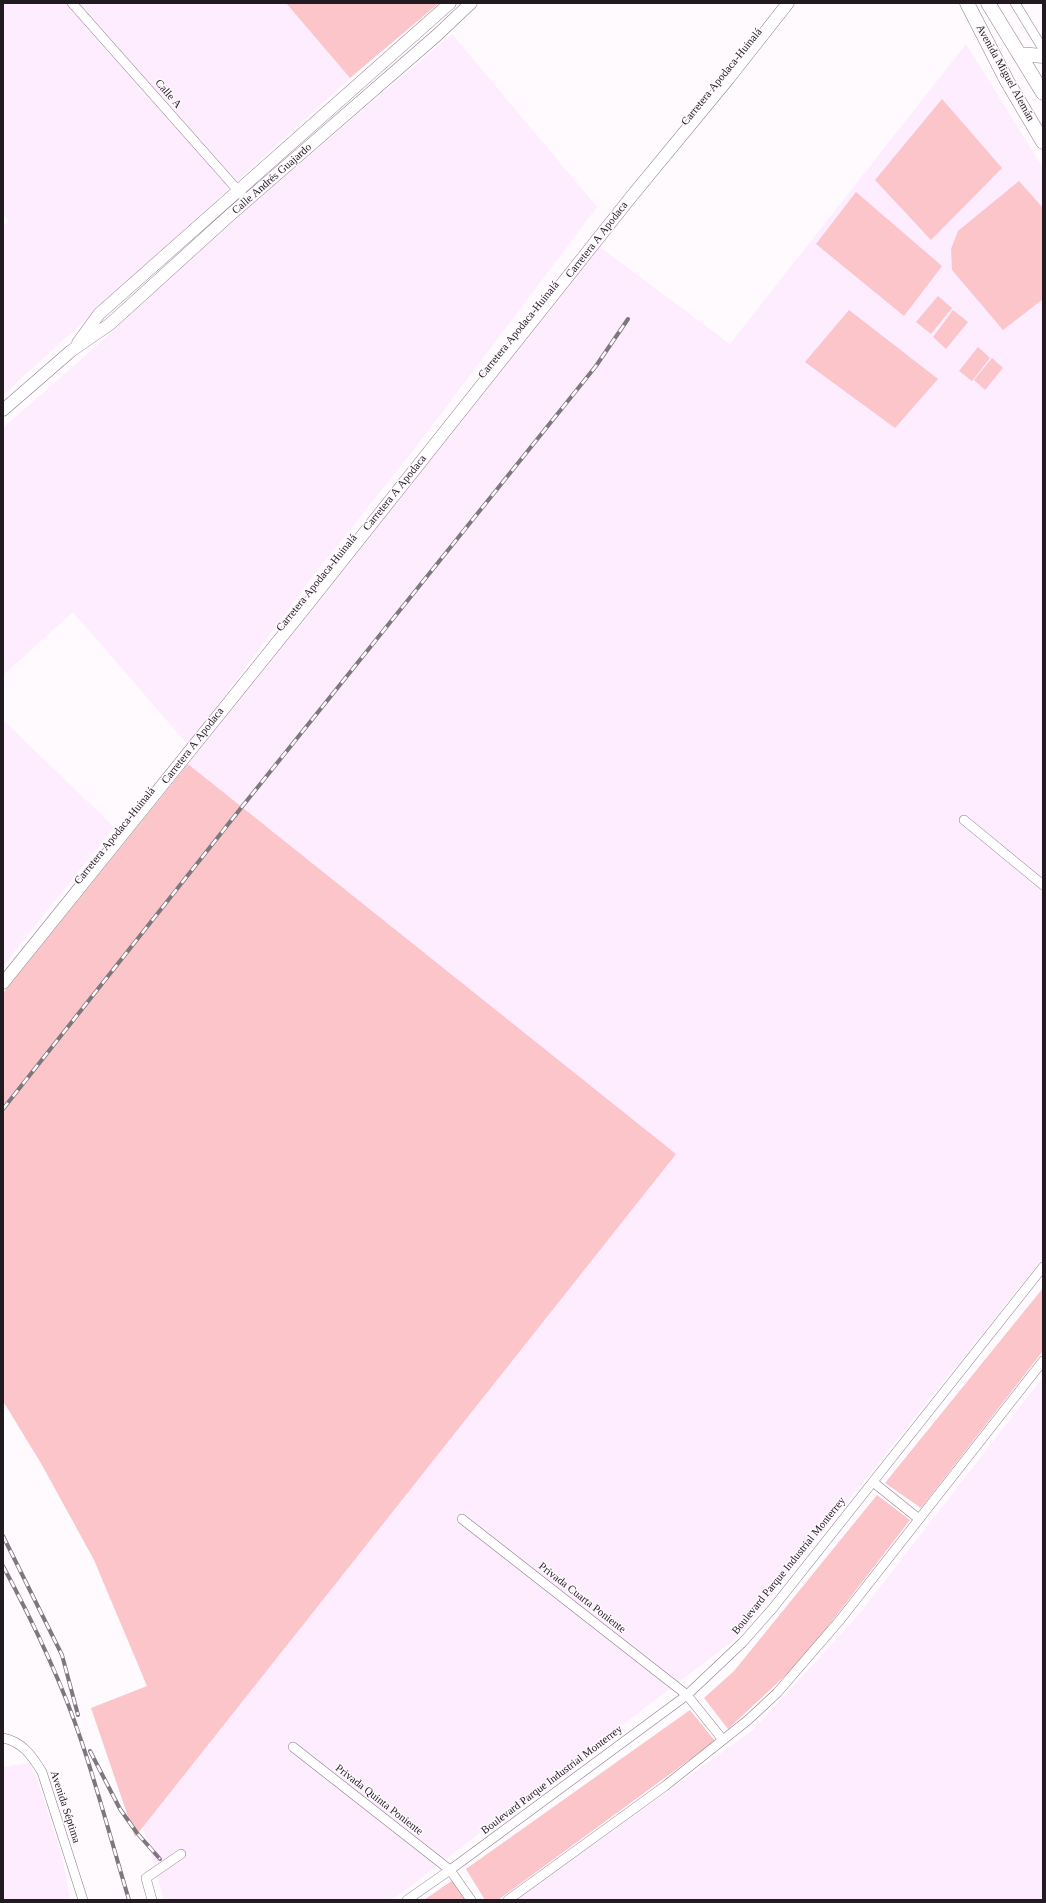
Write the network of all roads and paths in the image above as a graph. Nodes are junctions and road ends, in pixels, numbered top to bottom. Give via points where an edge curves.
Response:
1 (72, 3) edge
2 (450, 3) edge
3 (471, 3) edge
4 (781, 3) edge
5 (788, 3) edge
6 (967, 3) edge
7 (988, 3) edge
8 (1027, 3) edge
9 (1017, 6) edge
10 (1043, 49) edge
11 (1019, 54) junction
12 (1043, 56) edge
13 (1043, 93) edge
14 (1043, 142) edge
15 (239, 191) junction
16 (248, 200) junction
17 (71, 352) junction
18 (3, 410) edge
19 (964, 820) dead end
20 (1043, 885) edge
21 (3, 976) edge
22 (3, 983) edge
23 (1043, 1267) edge
24 (1043, 1361) edge
25 (873, 1482) junction
26 (462, 1519) dead end
27 (918, 1519) junction
28 (687, 1695) junction
29 (3, 1738) edge
30 (723, 1740) junction
31 (293, 1747) dead end
32 (181, 1854) dead end
33 (450, 1870) junction
34 (83, 1900) edge
35 (152, 1900) edge
36 (407, 1900) edge
37 (471, 1900) edge
38 (508, 1900) edge

1 - 15 street, Calle A
2 - 15 main road, Calle Andrés Guajardo
3 - 16 main road, Calle Andrés Guajardo
4 - 21 main road, Carretera Apodaca-Huinalá
5 - 22 main road, Carretera A Apodaca
6 - 14 highway, Avenida Miguel Alemán via 1007,81
7 - 11 highway, Avenida Miguel Alemán
8 - 9 street
9 - 10 street
11 - 12 highway
11 - 13 highway, Avenida Miguel Alemán
15 - 16 street, Calle A
15 - 17 main road, Calle Andrés Guajardo via 99,314
16 - 17 main road, Calle Andrés Guajardo via 110,324
17 - 18 main road, Calle Andrés Guajardo
19 - 20 street
23 - 25 street, Boulevard Parque Industrial Monterrey
24 - 27 street
25 - 27 street
25 - 28 street, Boulevard Parque Industrial Monterrey via 759,1625
26 - 28 street, Privada Cuarta Poniente
27 - 30 street via 791,1679
28 - 30 street, Privada Cuarta Poniente
28 - 33 street, Boulevard Parque Industrial Monterrey
29 - 34 street, Avenida Séptima via 20,1744 31,1754 42,1772
30 - 38 street
31 - 33 street, Privada Quinta Poniente
32 - 35 street via 146,1878
33 - 36 street, Boulevard Parque Industrial Monterrey
33 - 37 street, Privada Quinta Poniente

